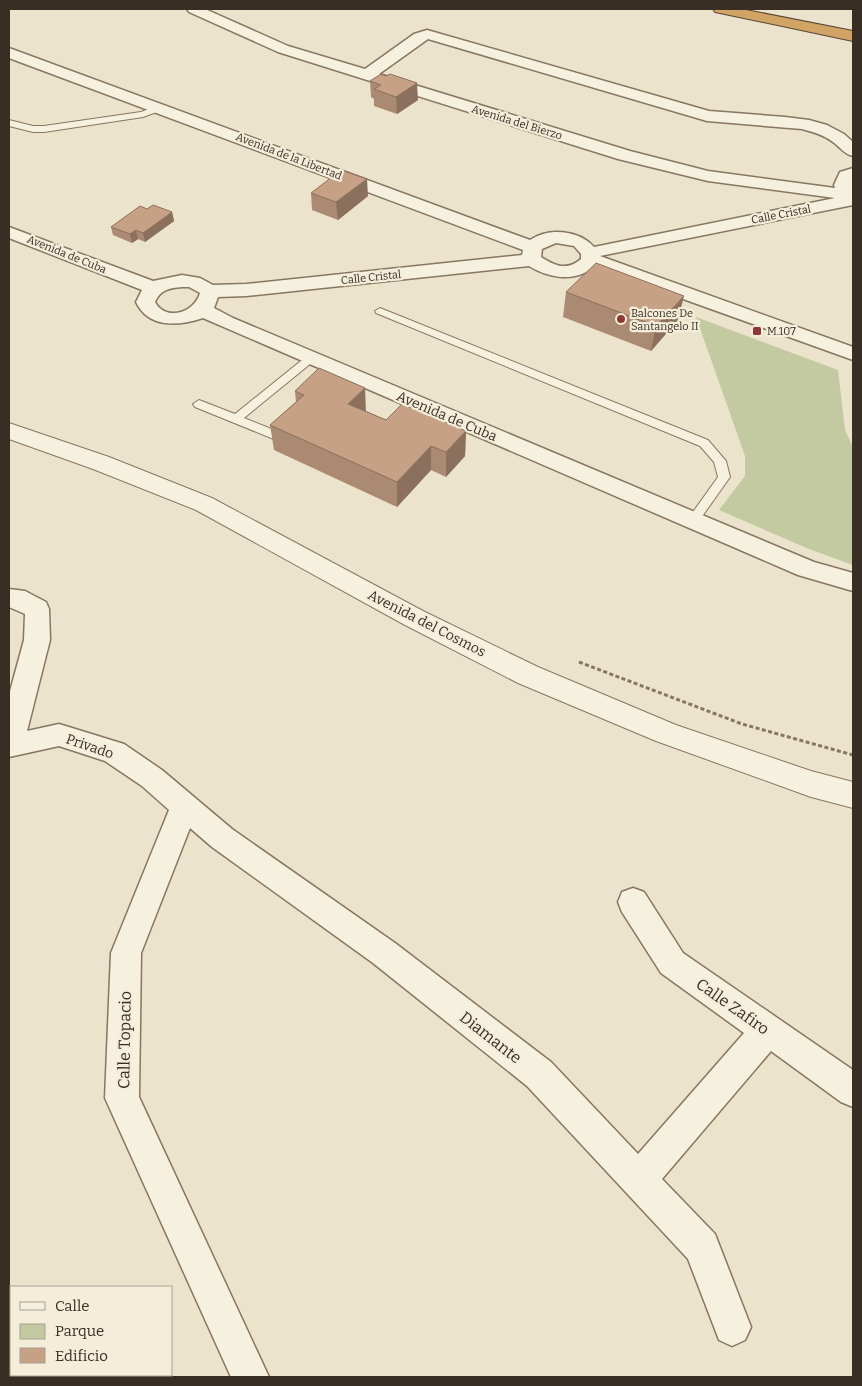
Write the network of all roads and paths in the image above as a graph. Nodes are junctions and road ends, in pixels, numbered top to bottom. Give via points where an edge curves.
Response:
1 (194, 9) edge
2 (720, 9) edge
3 (769, 9) edge
4 (853, 25) edge
5 (853, 36) edge
6 (9, 53) edge
7 (367, 75) junction
8 (159, 108) junction
9 (9, 124) edge
10 (853, 152) edge
11 (853, 173) edge
12 (853, 197) edge
13 (9, 232) edge
14 (532, 253) junction
15 (590, 256) junction
16 (154, 288) junction
17 (206, 301) junction
18 (380, 311) dead end
19 (853, 354) edge
20 (311, 358) junction
21 (199, 404) dead end
22 (236, 419) junction
23 (9, 431) edge
24 (285, 439) edge
25 (692, 522) junction
26 (853, 582) edge
27 (9, 598) edge
28 (571, 659) dead end
29 (9, 745) edge
30 (853, 755) edge
31 (853, 795) edge
32 (184, 806) junction
33 (633, 902) dead end
34 (768, 1030) junction
35 (853, 1090) edge
36 (639, 1180) junction
37 (732, 1327) dead end
38 (250, 1377) edge

1 - 7 street, Avenida del Bierzo via 283,49
2 - 5 highway
3 - 4 highway
6 - 8 street, Avenida de la Libertad
7 - 10 street via 418,37 427,34 707,116 811,124 829,131
7 - 12 street, Avenida del Bierzo via 624,155 708,176
8 - 9 lane via 144,114 44,129
8 - 14 street, Avenida de la Libertad
11 - 12 street via 843,179 845,190
12 - 15 street, Calle Cristal
13 - 16 street, Avenida de Cuba
14 - 15 street, Avenida de la Libertad via 550,270 561,272 583,267
14 - 15 street, Calle Cristal via 542,240 562,237 580,242
14 - 17 street, Calle Cristal via 246,290
15 - 19 street
16 - 17 street via 182,280 193,282
16 - 17 street via 148,294 145,306 162,318 184,318
17 - 20 street, Avenida de Cuba
18 - 25 lane via 704,443 720,461 724,477
20 - 22 lane
20 - 25 street, Avenida de Cuba
21 - 22 lane
22 - 24 lane
23 - 31 street, Avenida del Cosmos via 204,504 414,618 528,675 666,733
25 - 26 street, Avenida de Cuba via 807,570
27 - 29 street via 16,598 37,609 37,640
28 - 30 path via 742,724
29 - 32 street, Privado via 59,735 114,752 152,778
32 - 36 street, Diamante via 230,843 384,953 539,1074
32 - 38 street, Calle Topacio via 126,953 122,1098
33 - 34 street, Calle Zafiro via 672,963
34 - 35 street, Calle Zafiro
34 - 36 street
36 - 37 street, Diamante via 702,1247

